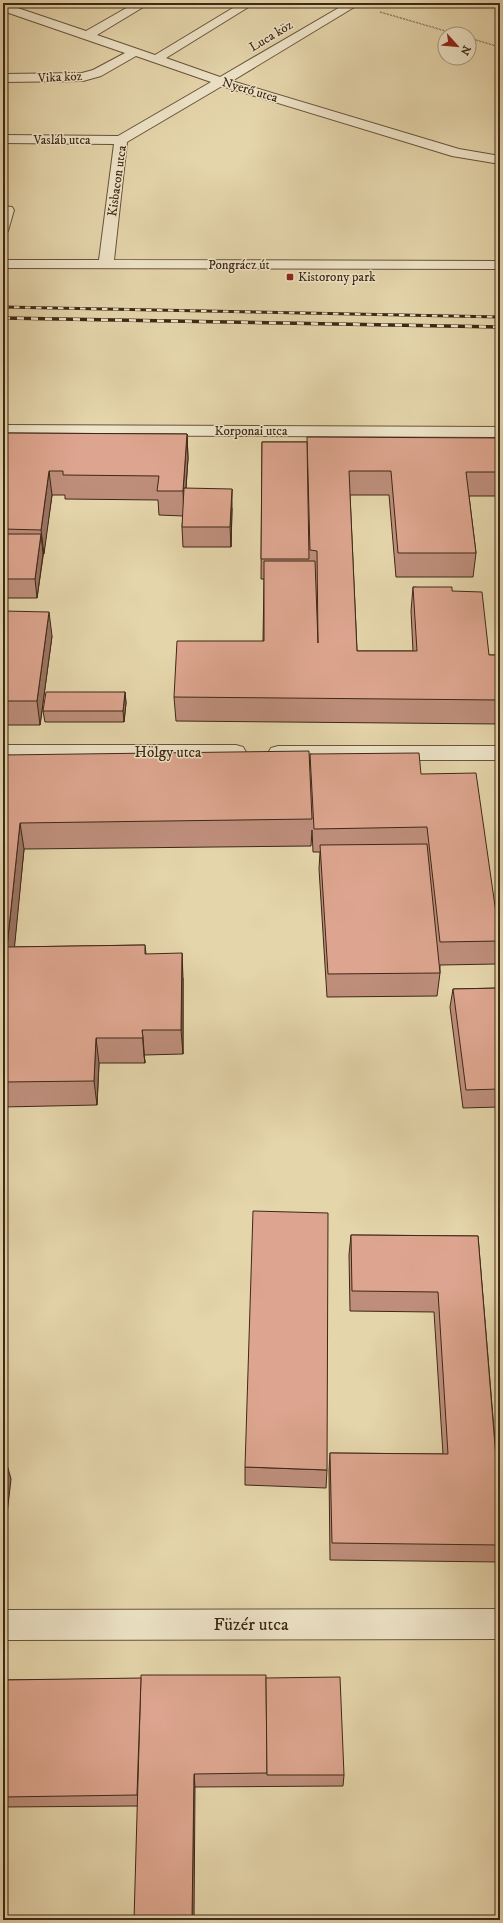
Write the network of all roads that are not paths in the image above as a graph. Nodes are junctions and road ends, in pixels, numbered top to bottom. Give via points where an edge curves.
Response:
1 (144, 3) edge
2 (249, 3) edge
3 (352, 3) edge
4 (3, 6) edge
5 (87, 36) junction
6 (135, 52) junction
7 (156, 59) junction
8 (3, 78) edge
9 (222, 82) junction
10 (3, 140) edge
11 (121, 140) junction
12 (500, 160) edge
13 (3, 210) edge
14 (3, 228) edge
15 (3, 264) edge
16 (106, 265) junction
17 (500, 265) edge
18 (3, 430) edge
19 (500, 432) edge
20 (3, 752) edge
21 (500, 753) edge
22 (500, 1624) edge
23 (3, 1625) edge

1 - 5 street
2 - 7 street
3 - 9 street, Luca köz
4 - 5 street, Nyerő utca
5 - 6 street, Nyerő utca
6 - 7 street, Nyerő utca
6 - 8 street, Vika köz via 97,73 83,77
7 - 9 street, Nyerő utca
9 - 11 street, Kisbacon utca
9 - 12 street, Nyerő utca via 457,154
10 - 11 street, Vasláb utca
11 - 16 street, Kisbacon utca
13 - 14 street via 7,210
15 - 16 street, Pongrácz út
16 - 17 street, Pongrácz út
18 - 19 street, Korponai utca
20 - 21 street, Hölgy utca
22 - 23 street, Füzér utca

